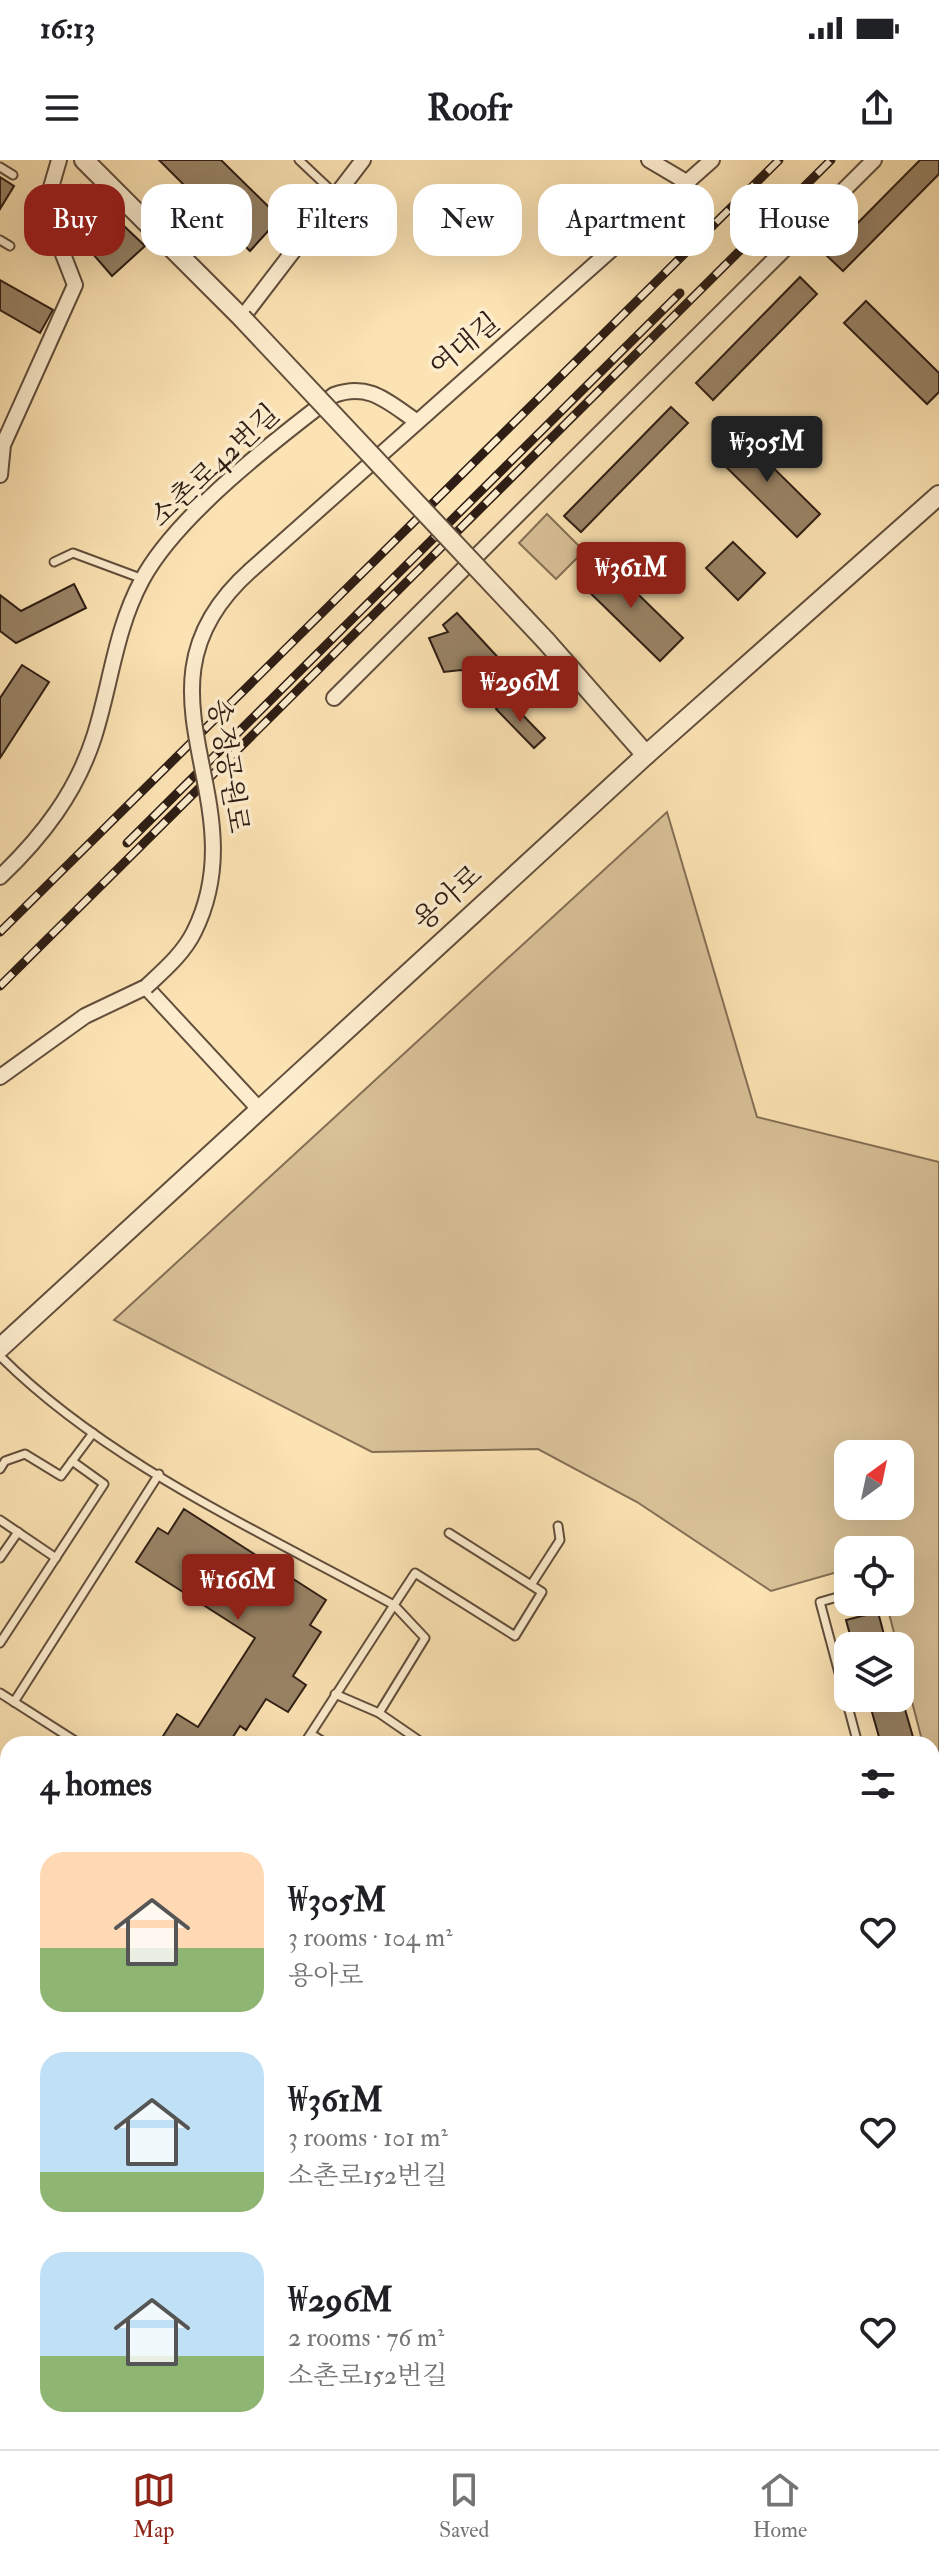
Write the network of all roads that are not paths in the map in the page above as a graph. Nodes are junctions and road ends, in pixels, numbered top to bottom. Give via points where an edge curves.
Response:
1 (59, 160) edge
2 (84, 160) edge
3 (299, 160) edge
4 (363, 160) edge
5 (649, 160) edge
6 (712, 160) edge
7 (874, 160) edge
8 (0, 167) edge
9 (13, 175) dead end
10 (688, 183) junction
11 (324, 184) edge
12 (344, 184) edge
13 (0, 240) edge
14 (10, 246) dead end
15 (289, 256) edge
16 (242, 318) junction
17 (416, 421) junction
18 (0, 475) edge
19 (939, 495) edge
20 (54, 562) dead end
21 (251, 570) joint
22 (143, 579) junction
23 (334, 698) dead end
24 (646, 755) junction
25 (0, 877) edge
26 (146, 987) junction
27 (0, 1077) edge
28 (258, 1108) junction
29 (0, 1348) edge
30 (0, 1356) edge
31 (93, 1433) junction
32 (72, 1461) junction
33 (0, 1469) edge
34 (159, 1474) junction
35 (0, 1520) edge
36 (558, 1526) dead end
37 (18, 1532) junction
38 (449, 1533) dead end
39 (0, 1558) edge
40 (56, 1558) junction
41 (531, 1585) junction
42 (834, 1598) edge
43 (394, 1605) junction
44 (0, 1643) edge
45 (0, 1693) edge
46 (335, 1694) junction
47 (14, 1702) junction
48 (379, 1713) junction
49 (311, 1734) joint
50 (67, 1736) edge
51 (314, 1736) edge
52 (412, 1736) edge
53 (856, 1736) edge

1 - 18 street via 45,208 75,285 3,445
2 - 16 street
3 - 11 lane
4 - 12 street
5 - 10 street
6 - 10 street, 여대길
7 - 23 street
8 - 9 lane
10 - 17 street, 여대길
13 - 14 lane
15 - 16 street
16 - 24 street, bridge
17 - 21 street, 여대길
17 - 22 street, 소촌로42번길 via 366,390 334,395 189,518
19 - 24 street, 용아로
20 - 22 lane via 73,553
21 - 26 street, 송정공원로, bridge via 225,593 209,618 190,677 192,715 215,829 212,884 194,933 179,956
22 - 25 street, 소촌로42번길 via 122,628 95,734 71,793
24 - 28 street, 용아로
26 - 27 street, 송정공원로 via 85,1016
26 - 28 street
28 - 29 street, 용아로
30 - 31 lane
31 - 32 lane
31 - 34 lane
32 - 33 lane via 61,1476 25,1454 5,1461
32 - 40 lane via 104,1484
34 - 43 lane
34 - 47 lane
35 - 37 lane
36 - 41 lane via 560,1540
37 - 39 lane
37 - 40 lane
38 - 41 lane
40 - 44 lane
41 - 43 lane via 542,1592 515,1636 415,1573
42 - 53 lane via 820,1602
43 - 46 lane
43 - 48 lane via 425,1638
45 - 47 lane
46 - 48 lane
46 - 49 lane
47 - 50 lane
48 - 52 lane
49 - 51 lane

